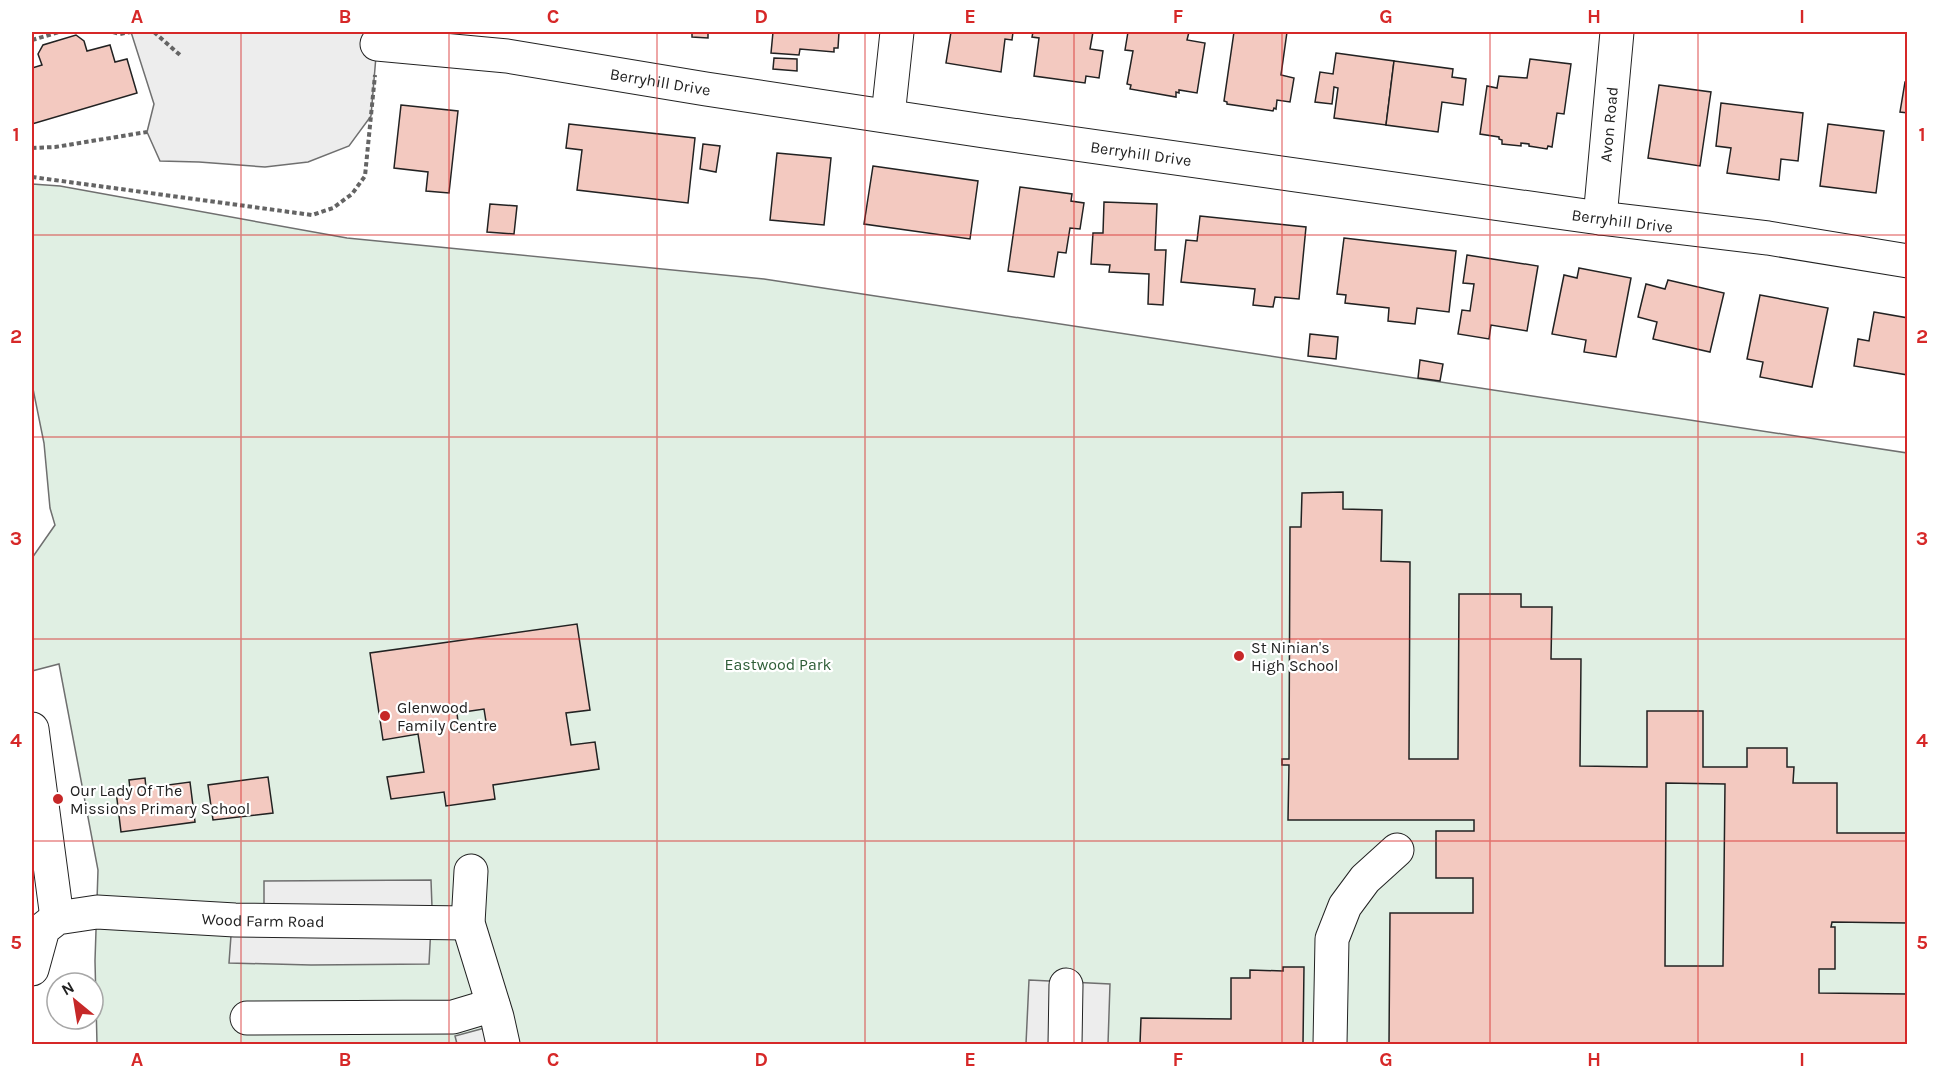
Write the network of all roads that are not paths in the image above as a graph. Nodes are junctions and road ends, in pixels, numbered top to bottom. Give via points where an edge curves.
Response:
1 (897, 32) edge
2 (1617, 32) edge
3 (377, 44) road end
4 (508, 44) edge
5 (888, 116) junction
6 (1600, 218) junction
7 (1908, 261) edge
8 (32, 729) edge
9 (1397, 850) dead end
10 (471, 871) dead end
11 (57, 918) junction
12 (468, 923) junction
13 (32, 969) edge
14 (1066, 985) dead end
15 (493, 1005) junction
16 (247, 1018) dead end
17 (503, 1044) edge
18 (1065, 1044) edge
19 (1330, 1044) edge

1 - 5 street
2 - 6 street, Avon Road
3 - 4 street, Berryhill Drive
4 - 5 street, Berryhill Drive via 706,89
5 - 6 street, Berryhill Drive
6 - 7 street, Berryhill Drive via 1768,238
8 - 11 street
9 - 19 street via 1365,879 1345,906 1332,939
10 - 12 street
11 - 12 street, Wood Farm Road via 96,912 235,920
11 - 13 street via 43,928
12 - 15 street
14 - 18 street
15 - 16 street via 453,1017
15 - 17 street

